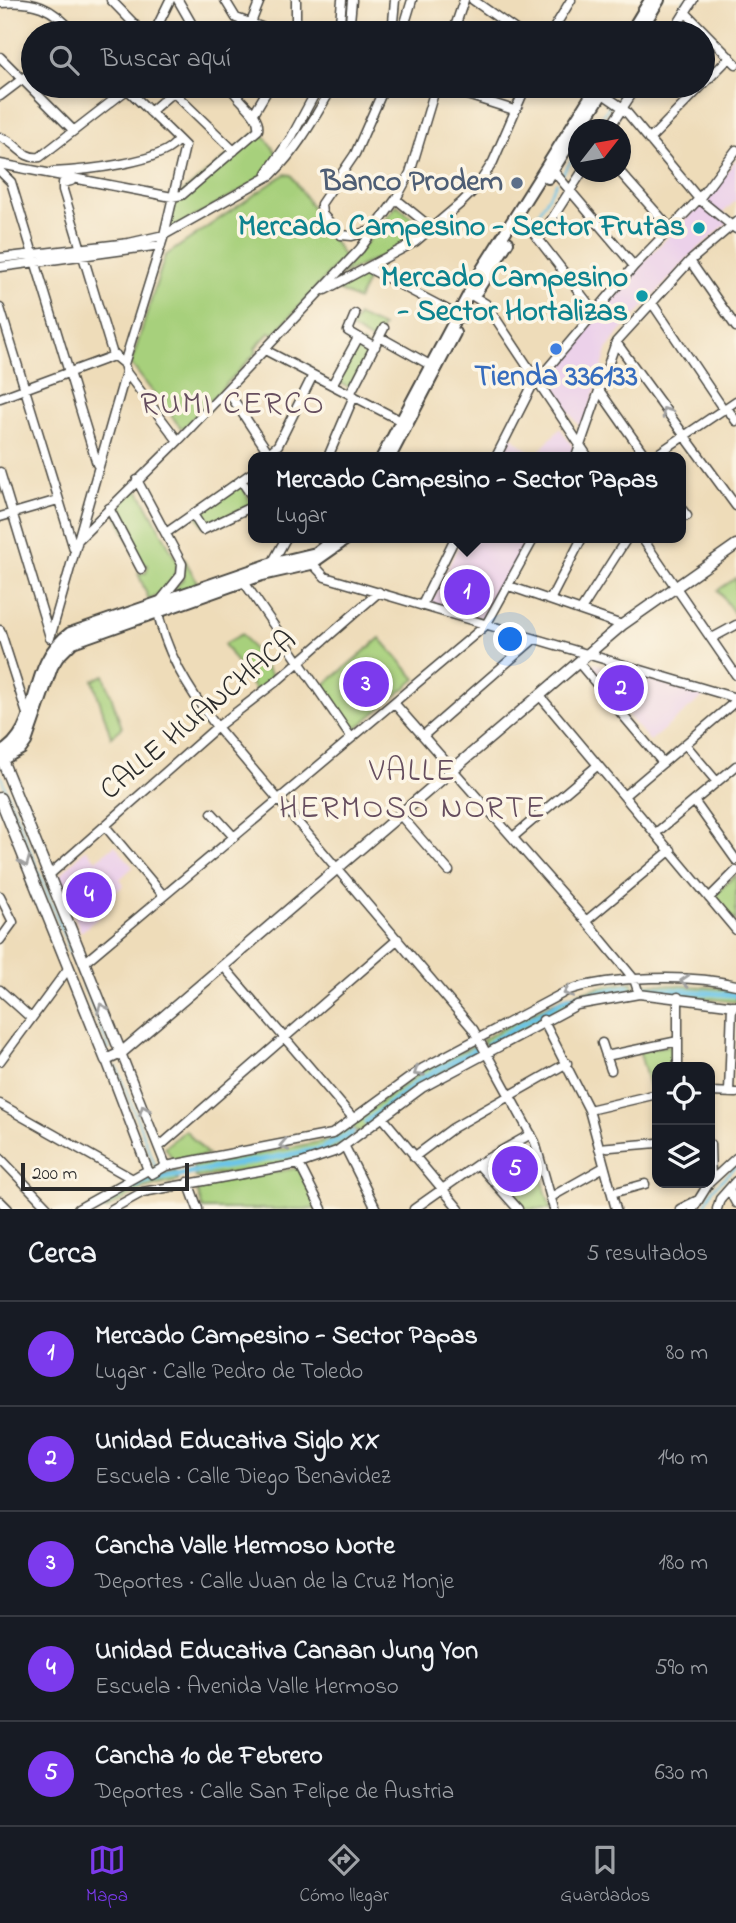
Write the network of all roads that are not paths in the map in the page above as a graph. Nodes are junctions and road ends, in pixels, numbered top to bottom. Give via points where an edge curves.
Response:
1 (111, 0) edge
2 (170, 0) edge
3 (178, 0) edge
4 (225, 0) edge
5 (260, 0) edge
6 (296, 0) edge
7 (342, 0) edge
8 (352, 0) edge
9 (395, 0) edge
10 (412, 0) edge
11 (464, 0) edge
12 (473, 0) edge
13 (570, 0) edge
14 (650, 0) edge
15 (659, 0) edge
16 (692, 0) edge
17 (22, 1) edge
18 (0, 3) edge
19 (685, 12) junction
20 (62, 21) edge
21 (131, 21) edge
22 (160, 21) edge
23 (190, 21) edge
24 (245, 21) edge
25 (252, 21) edge
26 (296, 21) edge
27 (340, 21) edge
28 (350, 21) edge
29 (393, 21) edge
30 (406, 21) edge
31 (457, 21) edge
32 (503, 21) edge
33 (558, 21) edge
34 (637, 21) edge
35 (646, 21) edge
36 (679, 21) edge
37 (694, 21) edge
38 (715, 43) edge
39 (0, 57) edge
40 (733, 61) edge
41 (715, 78) edge
42 (21, 79) edge
43 (21, 82) edge
44 (0, 96) edge
45 (40, 98) edge
46 (114, 98) edge
47 (138, 98) edge
48 (165, 98) edge
49 (181, 98) edge
50 (238, 98) edge
51 (263, 98) edge
52 (312, 98) edge
53 (325, 98) edge
54 (380, 98) edge
55 (434, 98) edge
56 (476, 98) edge
57 (520, 98) edge
58 (593, 98) edge
59 (594, 98) edge
60 (611, 98) edge
61 (629, 98) edge
62 (694, 98) edge
63 (623, 108) junction
64 (514, 110) junction
65 (150, 112) junction
66 (254, 113) junction
67 (585, 119) edge
68 (616, 119) edge
69 (73, 130) junction
70 (0, 137) edge
71 (178, 139) junction
72 (649, 140) junction
73 (568, 145) edge
74 (736, 150) edge
75 (234, 151) junction
76 (0, 164) edge
77 (550, 168) junction
78 (0, 171) edge
79 (47, 172) junction
80 (81, 181) junction
81 (575, 182) edge
82 (629, 182) edge
83 (259, 183) junction
84 (570, 190) junction
85 (173, 197) junction
86 (397, 199) junction
87 (699, 199) junction
88 (522, 218) junction
89 (735, 225) edge
90 (433, 229) junction
91 (670, 229) junction
92 (374, 230) junction
93 (164, 235) junction
94 (539, 239) junction
95 (161, 245) junction
96 (79, 247) junction
97 (82, 257) junction
98 (0, 258) edge
99 (33, 258) junction
100 (690, 261) junction
101 (634, 266) junction
102 (0, 267) edge
103 (370, 269) junction
104 (471, 294) junction
105 (313, 300) junction
106 (652, 303) junction
107 (0, 308) edge
108 (594, 311) junction
109 (355, 314) dead end
110 (460, 316) junction
111 (736, 327) edge
112 (384, 328) dead end
113 (380, 337) junction
114 (358, 338) junction
115 (615, 342) junction
116 (375, 347) junction
117 (265, 350) junction
118 (129, 351) junction
119 (113, 355) junction
120 (430, 365) junction
121 (125, 368) junction
122 (70, 373) junction
123 (313, 375) junction
124 (537, 381) junction
125 (332, 385) junction
126 (25, 389) junction
127 (227, 390) junction
128 (599, 390) junction
129 (352, 395) junction
130 (0, 398) edge
131 (736, 401) edge
132 (725, 409) junction
133 (736, 421) edge
134 (403, 423) junction
135 (684, 437) junction
136 (178, 441) junction
137 (582, 447) junction
138 (268, 452) edge
139 (272, 452) edge
140 (330, 452) edge
141 (385, 452) edge
142 (392, 452) edge
143 (499, 452) edge
144 (579, 452) edge
145 (586, 452) edge
146 (642, 452) edge
147 (661, 452) edge
148 (97, 464) junction
149 (0, 472) edge
150 (248, 476) edge
151 (137, 480) junction
152 (241, 480) junction
153 (248, 490) edge
154 (58, 500) junction
155 (736, 506) edge
156 (109, 508) junction
157 (248, 509) edge
158 (12, 513) junction
159 (194, 516) junction
160 (0, 517) edge
161 (66, 525) junction
162 (81, 525) junction
163 (166, 533) junction
164 (284, 543) edge
165 (329, 543) edge
166 (339, 543) edge
167 (453, 543) edge
168 (531, 543) edge
169 (579, 543) edge
170 (624, 543) edge
171 (645, 543) edge
172 (75, 545) junction
173 (736, 545) edge
174 (309, 560) junction
175 (141, 569) dead end
176 (271, 569) junction
177 (244, 582) junction
178 (674, 585) junction
179 (509, 586) junction
180 (379, 592) junction
181 (550, 600) junction
182 (422, 605) junction
183 (158, 609) junction
184 (581, 610) junction
185 (486, 625) junction
186 (622, 625) junction
187 (736, 625) edge
188 (0, 631) edge
189 (712, 638) junction
190 (534, 639) junction
191 (54, 646) junction
192 (587, 654) junction
193 (300, 661) junction
194 (578, 662) junction
195 (736, 674) edge
196 (540, 696) junction
197 (736, 700) edge
198 (394, 703) junction
199 (27, 717) junction
200 (217, 727) junction
201 (424, 735) junction
202 (350, 736) junction
203 (685, 744) junction
204 (1, 757) edge
205 (663, 763) junction
206 (598, 765) junction
207 (455, 770) junction
208 (734, 771) edge
209 (717, 782) junction
210 (625, 795) junction
211 (279, 798) junction
212 (694, 801) junction
213 (2, 803) edge
214 (212, 813) dead end
215 (401, 816) junction
216 (0, 819) edge
217 (105, 826) junction
218 (657, 832) junction
219 (234, 837) junction
220 (513, 837) junction
221 (671, 850) junction
222 (736, 860) edge
223 (339, 869) junction
224 (449, 871) dead end
225 (736, 871) edge
226 (49, 875) junction
227 (163, 895) junction
228 (0, 896) edge
229 (709, 898) junction
230 (586, 921) junction
231 (736, 929) edge
232 (398, 939) junction
233 (0, 940) edge
234 (84, 962) junction
235 (224, 967) junction
236 (68, 969) junction
237 (634, 979) junction
238 (736, 985) edge
239 (0, 990) edge
240 (639, 994) junction
241 (678, 997) junction
242 (734, 1005) edge
243 (31, 1018) junction
244 (543, 1020) junction
245 (285, 1039) junction
246 (478, 1040) junction
247 (678, 1041) junction
248 (602, 1043) dead end
249 (121, 1053) junction
250 (486, 1053) junction
251 (606, 1056) junction
252 (106, 1060) junction
253 (0, 1061) edge
254 (678, 1062) edge
255 (567, 1063) junction
256 (611, 1070) dead end
257 (715, 1092) edge
258 (733, 1093) edge
259 (652, 1095) edge
260 (510, 1096) junction
261 (0, 1104) edge
262 (589, 1110) junction
263 (353, 1118) junction
264 (383, 1118) junction
265 (531, 1134) junction
266 (652, 1143) edge
267 (159, 1147) junction
268 (345, 1147) junction
269 (599, 1148) junction
270 (414, 1157) junction
271 (0, 1158) edge
272 (736, 1158) edge
273 (299, 1164) junction
274 (478, 1164) junction
275 (8, 1166) junction
276 (166, 1166) junction
277 (604, 1167) junction
278 (148, 1170) junction
279 (0, 1174) edge
280 (186, 1174) junction
281 (715, 1177) edge
282 (131, 1178) junction
283 (736, 1181) edge
284 (645, 1184) dead end
285 (442, 1188) junction
286 (706, 1188) edge
287 (729, 1190) junction
288 (612, 1193) junction
289 (551, 1197) junction
290 (697, 1200) junction
291 (0, 1201) edge
292 (736, 1203) edge
293 (8, 1209) edge
294 (49, 1209) edge
295 (78, 1209) edge
296 (112, 1209) edge
297 (198, 1209) edge
298 (322, 1209) edge
299 (376, 1209) edge
300 (414, 1209) edge
301 (459, 1209) edge
302 (518, 1209) edge
303 (554, 1209) edge
304 (616, 1209) edge
305 (680, 1209) edge
306 (693, 1209) edge
307 (717, 1209) edge

1 - 21 street
2 - 22 street
3 - 23 street
4 - 24 street via 236,18
5 - 25 street
6 - 26 street
7 - 27 street
8 - 28 street
9 - 29 street
10 - 30 street
11 - 31 street
12 - 32 street
13 - 33 street
14 - 34 highway
15 - 35 highway
16 - 19 street
17 - 18 street
17 - 20 street via 51,10
19 - 36 street
19 - 37 street
38 - 40 street
39 - 42 street
40 - 41 street
43 - 44 street
45 - 69 street
46 - 69 street
47 - 65 street
48 - 65 street
49 - 75 street
50 - 66 street
51 - 66 street
52 - 83 street
53 - 83 street via 285,162
54 - 92 street via 355,154 321,204 322,214 341,235
55 - 86 street via 420,149
56 - 64 street
57 - 64 street
58 - 77 highway
59 - 67 highway
60 - 63 street
61 - 63 street
62 - 72 street
63 - 68 street
63 - 72 street
64 - 90 street via 493,162 476,188
65 - 71 street
66 - 75 street via 259,126
69 - 70 street via 35,159
71 - 79 street via 161,154
71 - 85 street via 185,146
72 - 87 street
73 - 77 highway
74 - 87 street
75 - 85 street via 187,192
76 - 79 street
77 - 84 street
77 - 88 highway
77 - 104 highway
78 - 99 street via 11,182
79 - 80 street
80 - 85 street
80 - 96 street via 66,181 62,186
81 - 84 street
82 - 91 street
83 - 93 street
84 - 94 street
84 - 101 street
85 - 93 street
86 - 90 street
86 - 92 street
87 - 89 street
87 - 91 street
88 - 94 street
88 - 104 highway
89 - 100 street
90 - 103 street
91 - 101 street
92 - 105 street
93 - 95 street
93 - 96 street
94 - 108 street
95 - 97 street
95 - 118 street
96 - 97 street
96 - 99 street
97 - 99 street
97 - 119 street
98 - 99 street
99 - 102 street
99 - 122 street
100 - 106 street
100 - 111 street
101 - 108 street
103 - 105 street via 327,288
103 - 110 street
104 - 110 highway
104 - 124 street via 486,304
105 - 117 street
106 - 115 street
106 - 132 street
107 - 126 street
108 - 124 street
109 - 114 street via 347,329
110 - 120 highway
110 - 134 highway
112 - 113 street
113 - 116 street
113 - 120 street
114 - 116 street
114 - 125 street
115 - 128 street
135 -> 115 street
116 - 129 street
117 - 123 street
117 - 127 street
118 - 119 street
118 - 121 street
119 - 121 street
119 - 122 street
120 - 134 highway
121 - 136 street
121 - 148 street
122 - 126 street
122 - 148 street
123 - 125 street
123 - 139 street
124 - 137 street
124 - 143 street
125 - 129 street
126 - 130 street
126 - 154 street
127 - 136 street
127 - 138 street
128 - 137 street
128 - 146 street
129 - 134 street
129 - 140 street
131 - 132 street
132 - 133 street
132 - 135 street
134 - 141 highway
134 - 142 highway
135 - 147 street
135 - 155 street
136 - 151 street
137 - 144 street
137 - 145 street
148 - 162 street
149 - 158 street
150 - 152 street
151 - 156 street
151 - 163 street
152 - 153 street
152 - 159 street
154 - 158 street
154 - 161 street
156 - 172 street
156 - 175 street
157 - 159 street via 203,530
158 - 160 street
158 - 191 street
159 - 163 street
161 - 162 street
161 - 172 street
162 - 172 street
163 - 183 street via 182,571
164 - 176 street
165 - 174 highway
166 - 174 highway
167 - 182 street
168 - 179 street
169 - 181 street
170 - 184 street
171 - 178 street
172 - 191 street
173 - 178 main road
174 - 176 highway
174 - 180 street via 324,577
176 - 177 highway
176 - 183 highway
177 - 183 highway
177 - 193 street
178 - 186 main road
178 - 189 street
179 - 181 street
179 - 185 street
180 - 182 street
180 - 193 street, CALLE HUANCHACA
181 - 184 street
182 - 185 street
183 - 191 highway
183 - 200 street via 188,686
184 - 186 street
185 - 190 street
185 - 198 street
186 - 192 main road
187 - 189 street
188 - 199 street
189 - 195 street
190 - 192 street
190 - 201 street
191 - 199 highway via 44,661
191 - 204 highway via 52,667 26,741 21,749
192 - 194 main road
192 - 197 street
193 - 200 street, CALLE HUANCHACA
193 - 202 street
194 - 196 main road
194 - 205 street
196 - 206 street
196 - 207 main road
197 - 203 street
198 - 201 street
198 - 202 street
199 - 204 highway via 16,742
200 - 211 street
200 - 217 street, CALLE HUANCHACA
201 - 207 street
202 - 211 street
203 - 205 street
203 - 209 street
204 - 226 main road
205 - 210 street
206 - 210 street
206 - 220 street
207 - 215 main road
207 - 220 street
208 - 209 street
209 - 212 street
210 - 218 street
211 - 219 street
211 - 223 street
212 - 218 street
212 - 222 street
213 - 216 street
213 -> 236 main road
214 - 219 street
215 - 223 main road
215 - 224 street
217 - 226 street, CALLE HUANCHACA
217 - 227 street
218 - 221 street
219 - 227 street
220 - 230 street
221 - 229 street
221 - 230 street
223 - 232 street
223 - 235 main road
225 - 229 street
226 - 234 main road
227 - 234 street
228 - 233 street via 13,922
229 - 231 street
230 - 237 street
232 - 245 street
232 - 246 street via 467,1020
249 -> 234 main road
235 - 245 street
235 - 249 main road
236 - 243 street
236 - 252 main road
238 -> 237 street
237 - 240 street
237 -> 246 street via 569,990
239 - 243 street
240 - 241 street
240 - 244 street via 577,1005
241 - 242 street
241 - 247 street
242 - 258 street
243 - 253 street
244 - 250 street
244 - 255 street
245 - 263 street
245 - 267 street
246 - 250 street
246 -> 263 street via 423,1068
247 - 251 street
247 - 254 street
248 - 251 street
249 - 252 main road
267 -> 249 street
250 - 260 street
250 - 264 street via 422,1088
251 - 256 street
252 - 278 street
255 - 260 street
255 - 262 street
257 - 258 street
259 - 262 street
260 - 265 street
260 - 270 street via 453,1128
261 - 282 street
262 - 269 street
263 -> 280 street via 326,1136
264 - 268 street
264 - 270 street
265 - 274 street
265 - 289 street
266 - 269 street
267 - 276 street
268 - 273 street
268 - 299 street
269 - 277 street
270 - 285 street
271 - 275 street
272 - 281 street
273 - 280 street
273 - 298 street
274 - 285 street
274 - 302 street
275 - 279 street
275 - 294 street
276 - 278 street via 152,1174
276 - 280 street
277 - 288 street
277 - 289 street
278 - 282 street
280 - 296 street
280 - 297 street
282 - 295 street
283 - 287 street
284 - 288 street
285 - 300 street
285 - 301 street
286 - 290 street
287 - 292 street
287 - 307 street
288 - 304 street
289 - 303 street
290 - 305 street
290 - 306 street
291 - 293 street

